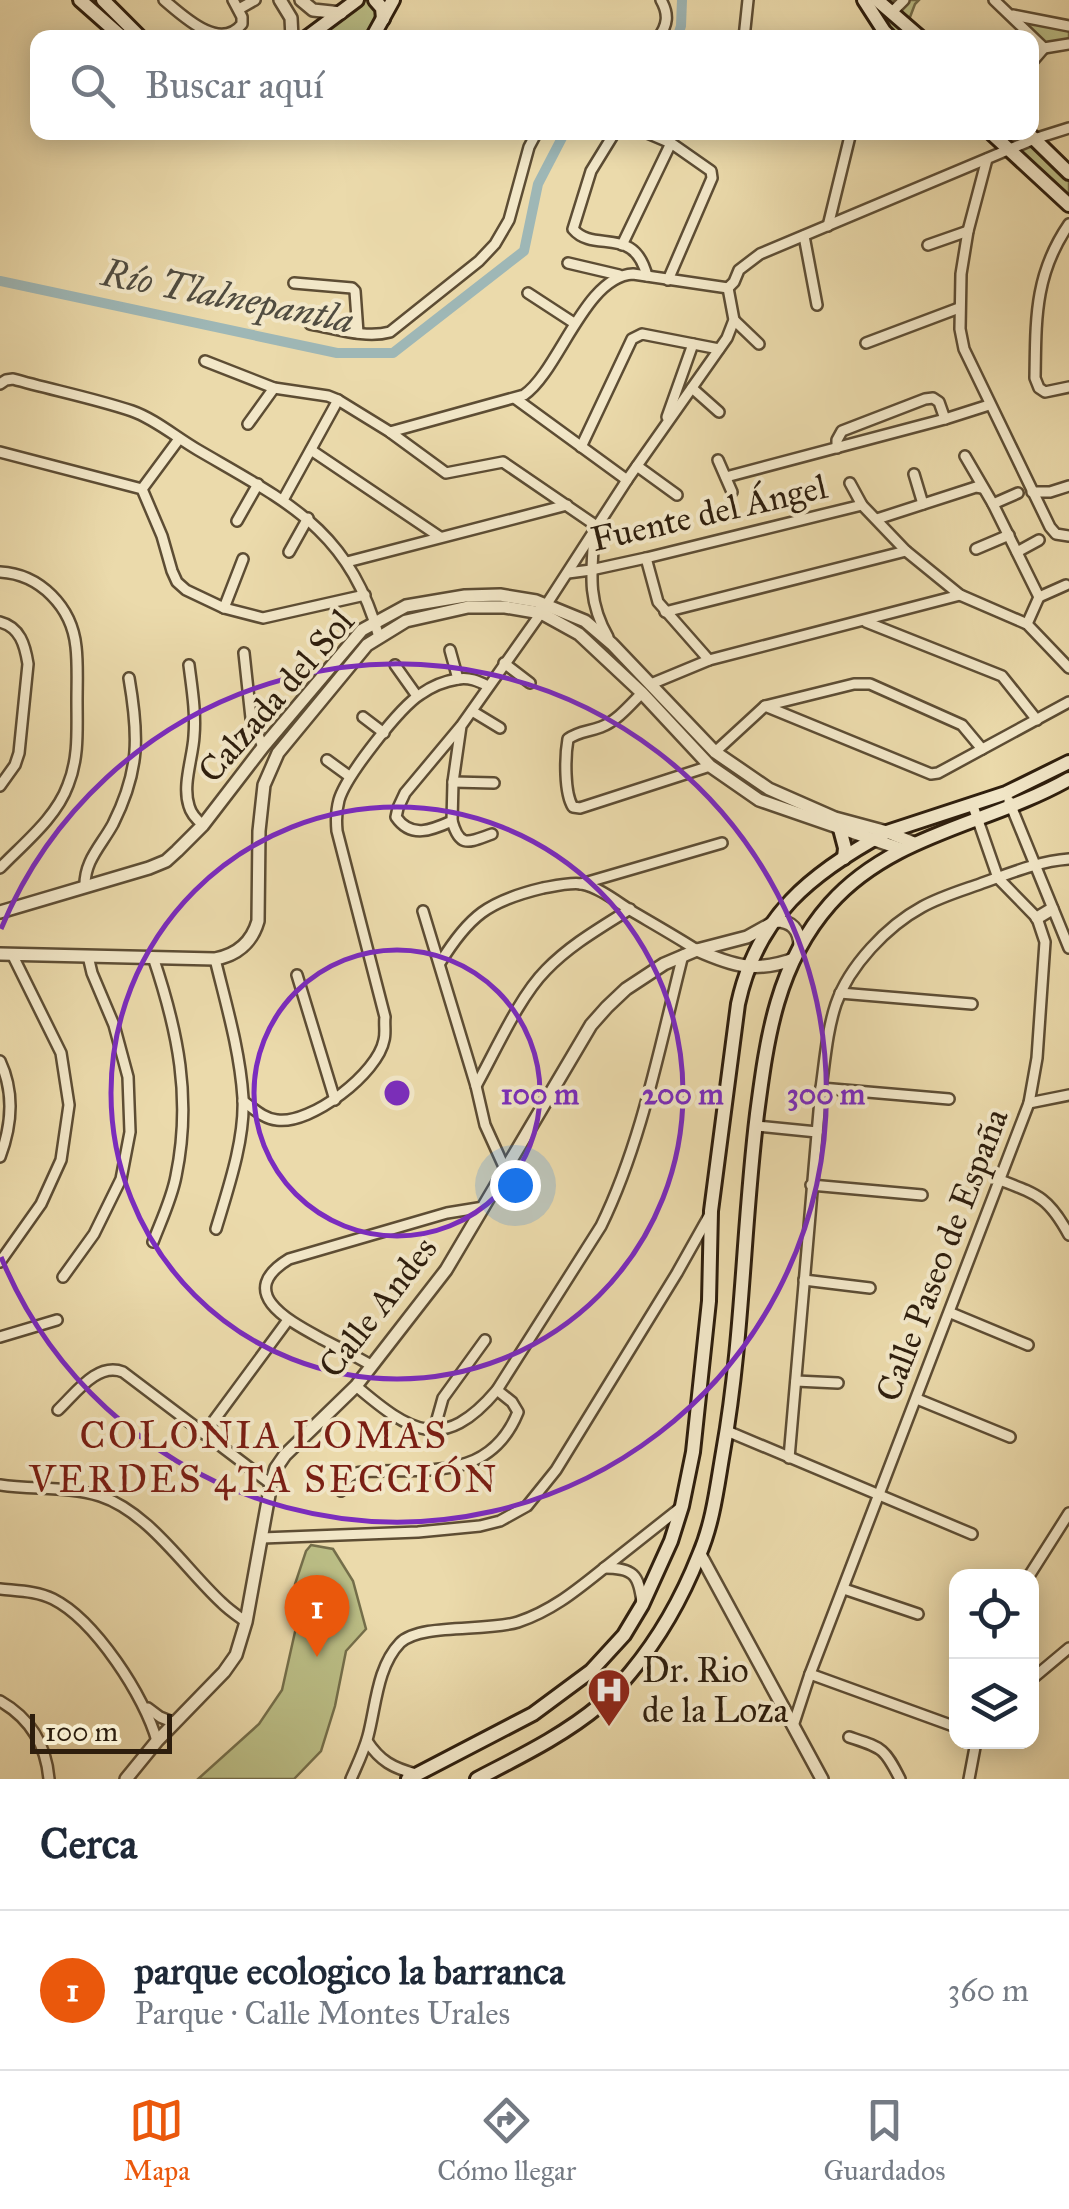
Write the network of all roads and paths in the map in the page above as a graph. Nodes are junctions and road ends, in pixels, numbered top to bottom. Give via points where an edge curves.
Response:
1 (80, 0) edge
2 (103, 0) edge
3 (164, 0) edge
4 (255, 0) edge
5 (280, 0) edge
6 (301, 0) edge
7 (357, 0) edge
8 (375, 0) edge
9 (392, 0) edge
10 (661, 0) edge
11 (748, 0) edge
12 (864, 0) edge
13 (877, 0) edge
14 (904, 0) edge
15 (994, 0) edge
16 (236, 5) edge
17 (892, 12) junction
18 (341, 13) junction
19 (1010, 14) junction
20 (383, 19) junction
21 (1069, 26) edge
22 (114, 30) edge
23 (134, 30) edge
24 (205, 30) edge
25 (236, 30) edge
26 (292, 30) edge
27 (317, 30) edge
28 (377, 30) edge
29 (663, 30) edge
30 (745, 30) edge
31 (882, 30) edge
32 (913, 30) edge
33 (1026, 30) edge
34 (1039, 43) edge
35 (1069, 44) edge
36 (1044, 48) junction
37 (1039, 54) edge
38 (1069, 128) edge
39 (1039, 134) edge
40 (533, 140) edge
41 (610, 140) edge
42 (664, 140) edge
43 (849, 140) edge
44 (998, 140) edge
45 (1024, 140) edge
46 (1035, 140) edge
47 (671, 143) junction
48 (1008, 150) junction
49 (987, 159) junction
50 (1069, 172) edge
51 (1069, 205) edge
52 (1069, 224) edge
53 (828, 226) junction
54 (963, 233) junction
55 (804, 236) junction
56 (622, 245) junction
57 (928, 245) dead end
58 (568, 263) dead end
59 (620, 275) junction
60 (647, 276) junction
61 (668, 280) junction
62 (294, 283) dead end
63 (728, 288) junction
64 (528, 293) dead end
65 (817, 305) dead end
66 (959, 308) junction
67 (734, 320) junction
68 (310, 324) dead end
69 (574, 324) junction
70 (358, 333) junction
71 (693, 344) junction
72 (760, 344) dead end
73 (866, 344) dead end
74 (719, 349) junction
75 (205, 361) dead end
76 (3, 382) edge
77 (1069, 387) edge
78 (274, 388) junction
79 (692, 388) junction
80 (516, 399) junction
81 (338, 400) junction
82 (989, 405) junction
83 (719, 412) dead end
84 (945, 419) junction
85 (248, 424) dead end
86 (662, 429) junction
87 (390, 432) junction
88 (179, 439) junction
89 (581, 447) junction
90 (837, 448) junction
91 (310, 450) junction
92 (0, 452) edge
93 (965, 456) dead end
94 (718, 460) dead end
95 (637, 466) junction
96 (914, 474) dead end
97 (726, 477) junction
98 (627, 480) junction
99 (850, 483) dead end
100 (258, 484) junction
101 (1069, 486) edge
102 (142, 488) junction
103 (982, 488) junction
104 (732, 492) dead end
105 (1032, 492) junction
106 (1018, 493) dead end
107 (676, 495) dead end
108 (283, 500) junction
109 (924, 504) junction
110 (993, 504) junction
111 (566, 505) junction
112 (862, 506) junction
113 (308, 518) junction
114 (877, 519) junction
115 (237, 521) dead end
116 (596, 530) junction
117 (1009, 535) junction
118 (1069, 536) edge
119 (440, 537) junction
120 (1039, 540) dead end
121 (976, 549) dead end
122 (906, 551) junction
123 (289, 552) dead end
124 (1017, 552) junction
125 (646, 558) junction
126 (244, 559) dead end
127 (347, 562) junction
128 (591, 570) junction
129 (0, 572) edge
130 (568, 573) junction
131 (1066, 585) dead end
132 (365, 595) junction
133 (960, 595) junction
134 (1040, 596) junction
135 (224, 608) junction
136 (544, 609) junction
137 (664, 612) junction
138 (864, 621) junction
139 (0, 622) edge
140 (375, 622) junction
141 (1027, 624) junction
142 (379, 636) junction
143 (612, 644) junction
144 (450, 650) dead end
145 (244, 653) dead end
146 (708, 660) junction
147 (504, 663) junction
148 (188, 665) dead end
149 (395, 665) dead end
150 (1069, 668) edge
151 (129, 678) dead end
152 (458, 679) junction
153 (530, 683) dead end
154 (488, 686) junction
155 (646, 689) junction
156 (417, 696) junction
157 (1069, 702) edge
158 (764, 706) junction
159 (472, 711) junction
160 (363, 717) dead end
161 (1037, 720) junction
162 (461, 726) junction
163 (500, 728) dead end
164 (384, 733) junction
165 (263, 747) junction
166 (982, 749) junction
167 (715, 752) junction
168 (328, 760) dead end
169 (1069, 762) edge
170 (710, 766) junction
171 (349, 776) junction
172 (1069, 779) edge
173 (453, 782) junction
174 (494, 783) dead end
175 (0, 786) edge
176 (1009, 800) junction
177 (976, 813) junction
178 (452, 821) junction
179 (925, 821) junction
180 (203, 825) junction
181 (840, 829) junction
182 (492, 834) dead end
183 (881, 836) junction
184 (930, 837) junction
185 (722, 842) dead end
186 (908, 846) junction
187 (844, 858) junction
188 (1069, 860) edge
189 (1034, 866) junction
190 (0, 868) edge
191 (998, 878) junction
192 (581, 884) junction
193 (85, 887) junction
194 (1052, 909) junction
195 (630, 910) junction
196 (423, 911) dead end
197 (0, 912) edge
198 (1036, 918) junction
199 (771, 922) junction
200 (800, 944) junction
201 (1069, 948) edge
202 (698, 950) junction
203 (6, 954) edge
204 (684, 954) junction
205 (88, 956) junction
206 (153, 957) junction
207 (215, 958) junction
208 (794, 959) junction
209 (440, 963) junction
210 (748, 968) junction
211 (297, 974) dead end
212 (840, 993) junction
213 (972, 1004) dead end
214 (0, 1061) edge
215 (476, 1086) junction
216 (821, 1088) junction
217 (1069, 1095) edge
218 (948, 1099) dead end
219 (334, 1100) junction
220 (243, 1101) junction
221 (1029, 1103) junction
222 (756, 1126) junction
223 (816, 1132) junction
224 (0, 1157) edge
225 (505, 1169) junction
226 (1000, 1180) junction
227 (811, 1185) junction
228 (922, 1195) dead end
229 (484, 1207) junction
230 (712, 1211) junction
231 (216, 1230) dead end
232 (1069, 1234) edge
233 (154, 1242) dead end
234 (0, 1262) edge
235 (63, 1277) dead end
236 (804, 1280) junction
237 (870, 1288) dead end
238 (951, 1312) junction
239 (57, 1320) dead end
240 (288, 1320) junction
241 (0, 1337) edge
242 (485, 1340) dead end
243 (1028, 1346) dead end
244 (371, 1364) junction
245 (796, 1381) junction
246 (838, 1383) dead end
247 (356, 1386) junction
248 (497, 1390) junction
249 (917, 1399) junction
250 (58, 1410) dead end
251 (434, 1430) junction
252 (726, 1431) junction
253 (204, 1434) junction
254 (1010, 1437) dead end
255 (788, 1458) junction
256 (0, 1484) edge
257 (270, 1484) junction
258 (341, 1491) dead end
259 (879, 1495) junction
260 (682, 1506) junction
261 (1069, 1512) edge
262 (972, 1534) dead end
263 (262, 1538) junction
264 (700, 1554) junction
265 (604, 1568) junction
266 (1034, 1569) edge
267 (0, 1589) edge
268 (844, 1589) junction
269 (642, 1604) junction
270 (918, 1614) dead end
271 (246, 1622) junction
272 (1069, 1648) edge
273 (810, 1674) junction
274 (1039, 1674) edge
275 (0, 1701) edge
276 (145, 1706) junction
277 (175, 1723) junction
278 (949, 1724) edge
279 (793, 1726) junction
280 (849, 1737) dead end
281 (157, 1741) junction
282 (367, 1741) junction
283 (975, 1749) edge
284 (413, 1777) edge
285 (49, 1779) edge
286 (126, 1779) edge
287 (351, 1779) edge
288 (477, 1779) edge
289 (822, 1779) edge
290 (900, 1779) edge
291 (969, 1779) edge

1 - 22 main road
2 - 23 main road
3 - 24 street
4 - 16 street
5 - 26 street
6 - 18 street via 314,10
7 - 18 main road
8 - 20 main road
9 - 20 main road
10 - 29 street
11 - 30 street
12 - 31 main road
13 - 17 main road
14 - 17 street
15 - 19 street
16 - 25 street via 242,17
17 - 32 main road
18 - 27 main road
19 - 21 street
19 - 33 street
20 - 28 main road
34 - 36 street
35 - 36 street
36 - 37 street
38 - 39 street
40 - 70 street via 495,244 401,326 380,335
41 - 56 street via 591,172 573,229
42 - 47 street
43 - 53 street
44 - 48 main road
45 - 48 street
46 - 50 main road
47 - 56 street
47 - 61 street via 707,166 712,178
48 - 49 street
48 - 51 main road
49 - 53 street
49 - 54 street
52 - 77 street via 1044,274 1036,310 1038,388
53 - 55 street
54 - 57 street
54 - 66 street
55 - 63 street via 747,262
55 - 65 street
56 - 60 street via 637,252
58 - 59 street
59 - 60 street
59 - 69 street
60 - 61 street
61 - 63 street
62 - 70 street via 352,288
63 - 67 street
64 - 69 street
66 - 73 street
66 - 82 street via 964,350
67 - 72 street
67 - 74 street
68 - 70 street
69 - 80 street via 539,382
71 - 74 street
71 - 86 street
71 - 89 street via 636,335
74 - 79 street
75 - 78 street
76 - 88 street via 13,379 136,412
78 - 81 street
78 - 85 street
79 - 83 street
79 - 86 street
80 - 87 street
80 - 89 street
81 - 87 street
81 - 91 street
82 - 84 street
82 - 105 street
84 - 90 street
84 - 90 street via 939,402 924,399 842,432
86 - 95 street
87 - 111 street via 446,474 503,462
88 - 100 street
88 - 102 street
89 - 98 street
90 - 97 street
91 - 108 street
91 - 119 street
92 - 102 street
93 - 103 street
94 - 97 street
95 - 98 street
95 - 107 street
96 - 109 street
97 - 104 street
98 - 116 street
99 - 112 street
100 - 108 street
100 - 115 street
101 - 105 street
102 - 135 street via 177,582
103 - 109 street
103 - 110 street
105 - 118 street via 1056,534
106 - 110 street
108 - 113 street
109 - 114 street
110 - 117 street
111 - 116 street
111 - 119 street
112 - 114 street
112 - 125 street, Fuente del Ángel
113 - 123 street
113 - 127 street
114 - 122 street
116 - 128 street
116 - 130 street
117 - 121 street
117 - 124 street
119 - 127 street
120 - 124 street
122 - 133 street
122 - 137 street
124 - 134 street
125 - 128 street, Fuente del Ángel
125 - 137 street
126 - 135 street
127 - 132 street
128 - 130 street, Fuente del Ángel
128 - 143 street via 596,609
129 - 190 street via 48,590 72,626 78,744 58,807
130 - 136 street
131 - 134 street
132 - 135 street via 263,618
132 - 140 street
133 - 138 street
133 - 141 street
134 - 141 street
136 - 140 street, Calzada del Sol via 500,595 465,596 406,606
136 - 142 street, Calzada del Sol via 468,607 406,621
136 - 143 street, Calzada del Sol via 585,622
136 - 147 street
136 - 155 street, Calzada del Sol
137 - 146 street
138 - 146 street
138 - 161 street via 1002,676
139 - 175 street via 20,635 28,664 18,753
140 - 142 street
140 - 165 street, Calzada del Sol via 353,638
141 - 150 street
142 - 207 street, Calzada del Sol via 278,754 264,785 254,934
143 - 155 street, Calzada del Sol
144 - 152 street
145 - 165 street via 251,718
146 - 155 street
147 - 153 street
147 - 154 street
148 - 180 street via 195,714 188,806
149 - 156 street
151 - 193 street via 136,720 133,772 86,868
152 - 154 street
152 - 156 street
154 - 159 street
155 - 167 street
155 - 170 street
155 - 170 street via 618,717 568,739 573,807
156 - 164 street
157 - 161 street
158 - 166 street via 931,774
158 - 166 street via 870,684 962,726
158 - 167 street
159 - 162 street
159 - 163 street
160 - 164 street
161 - 166 street
162 - 173 street
162 - 178 street via 404,793 396,817 413,831
164 - 171 street
165 - 180 street, Calzada del Sol
167 - 183 street via 769,790
168 - 171 street
169 - 176 main road
170 - 181 street via 758,800
171 - 219 street via 336,816 384,1017 384,1042 374,1062
172 - 176 main road
173 - 174 street
173 - 178 street
176 - 177 main road
176 - 189 street
177 - 179 main road
177 - 184 main road
177 - 191 street
178 - 182 street via 460,840
179 - 183 main road
179 - 184 main road
180 - 193 street, Calzada del Sol via 166,861
181 - 183 street
181 - 187 main road
183 - 186 street
183 - 187 main road
184 - 186 main road
185 - 192 street
186 - 200 main road via 856,878
187 - 199 main road
188 - 189 street
189 - 191 street
189 - 194 street
191 - 198 street
191 - 212 street via 908,915
192 - 195 street
192 - 209 street via 491,906 458,935
193 - 197 street, Calzada del Sol
194 - 198 street
194 - 201 street
195 - 202 street
195 - 215 street via 546,970
196 - 209 street
198 - 221 street, Calle Paseo de España via 1046,942
199 - 200 street via 792,925
199 - 202 street, Calle Andes via 747,937
199 - 210 main road
200 - 208 main road
202 - 204 street, Calle Andes
202 - 210 street
203 - 205 street
203 - 234 street via 60,1053 69,1105 61,1160 42,1204
204 - 225 street, Calle Andes via 626,989 590,1026
204 - 248 street via 615,1198
205 - 206 street
205 - 235 street via 128,1077 130,1132 122,1179
206 - 207 street
206 - 233 street via 181,1065 185,1117 176,1179
207 - 220 street
208 - 210 street
208 - 222 main road via 772,1014
209 - 215 street
210 - 230 main road
211 - 219 street
212 - 213 street
212 - 216 street
214 - 224 street via 10,1099
215 - 225 street
216 - 218 street
216 - 223 street
217 - 221 street
219 - 220 street via 282,1122
220 - 231 street via 236,1164
221 - 226 street, Calle Paseo de España
222 - 223 street
222 - 252 main road
223 - 227 street
225 - 229 street, Calle Andes
226 - 232 street via 1044,1200
226 - 238 street, Calle Paseo de España
227 - 228 street
227 - 236 street
229 - 240 street via 289,1259 267,1285
229 - 244 street, Calle Andes via 446,1270
230 - 260 main road via 705,1339
230 - 263 street via 556,1470 527,1506 480,1526
236 - 237 street
236 - 245 street
238 - 243 street
238 - 249 street, Calle Paseo de España
239 - 241 street
240 - 244 street
240 - 253 street
242 - 251 street via 444,1398
244 - 247 street, Calle Andes
245 - 246 street
245 - 255 street
247 - 251 street via 402,1422
247 - 257 street, Calle Andes via 284,1454
248 - 251 street via 476,1413
248 - 258 street via 518,1412 488,1454 447,1469 360,1472
249 - 254 street
249 - 259 street, Calle Paseo de España
250 - 253 street via 111,1368
252 - 255 street
252 - 264 main road
253 - 257 street
255 - 259 street
256 - 271 street via 104,1497 144,1522
257 - 263 street, Calle Andes
259 - 262 street
259 - 268 street, Calle Paseo de España
260 - 265 street
260 - 269 main road
261 - 266 street
263 - 271 street, Calle Andes
264 - 279 street
264 - 288 main road via 653,1646 617,1688 551,1740
265 - 269 street via 634,1575
265 - 282 street via 558,1604 512,1624 406,1638 383,1672
267 - 276 street via 36,1593 74,1612
268 - 270 street
268 - 273 street, Calle Paseo de España
269 - 284 main road via 624,1635 562,1694
271 - 277 street, Calle Andes via 236,1655
272 - 274 street
273 - 278 street
273 - 279 street, Calle Paseo de España
275 - 285 street via 30,1724
276 - 277 street
276 - 281 street
277 - 281 street, Calle Andes
279 - 289 street
280 - 290 street via 881,1748
281 - 286 street, Calle Andes
282 - 284 street via 386,1764
282 - 287 street
283 - 291 street

